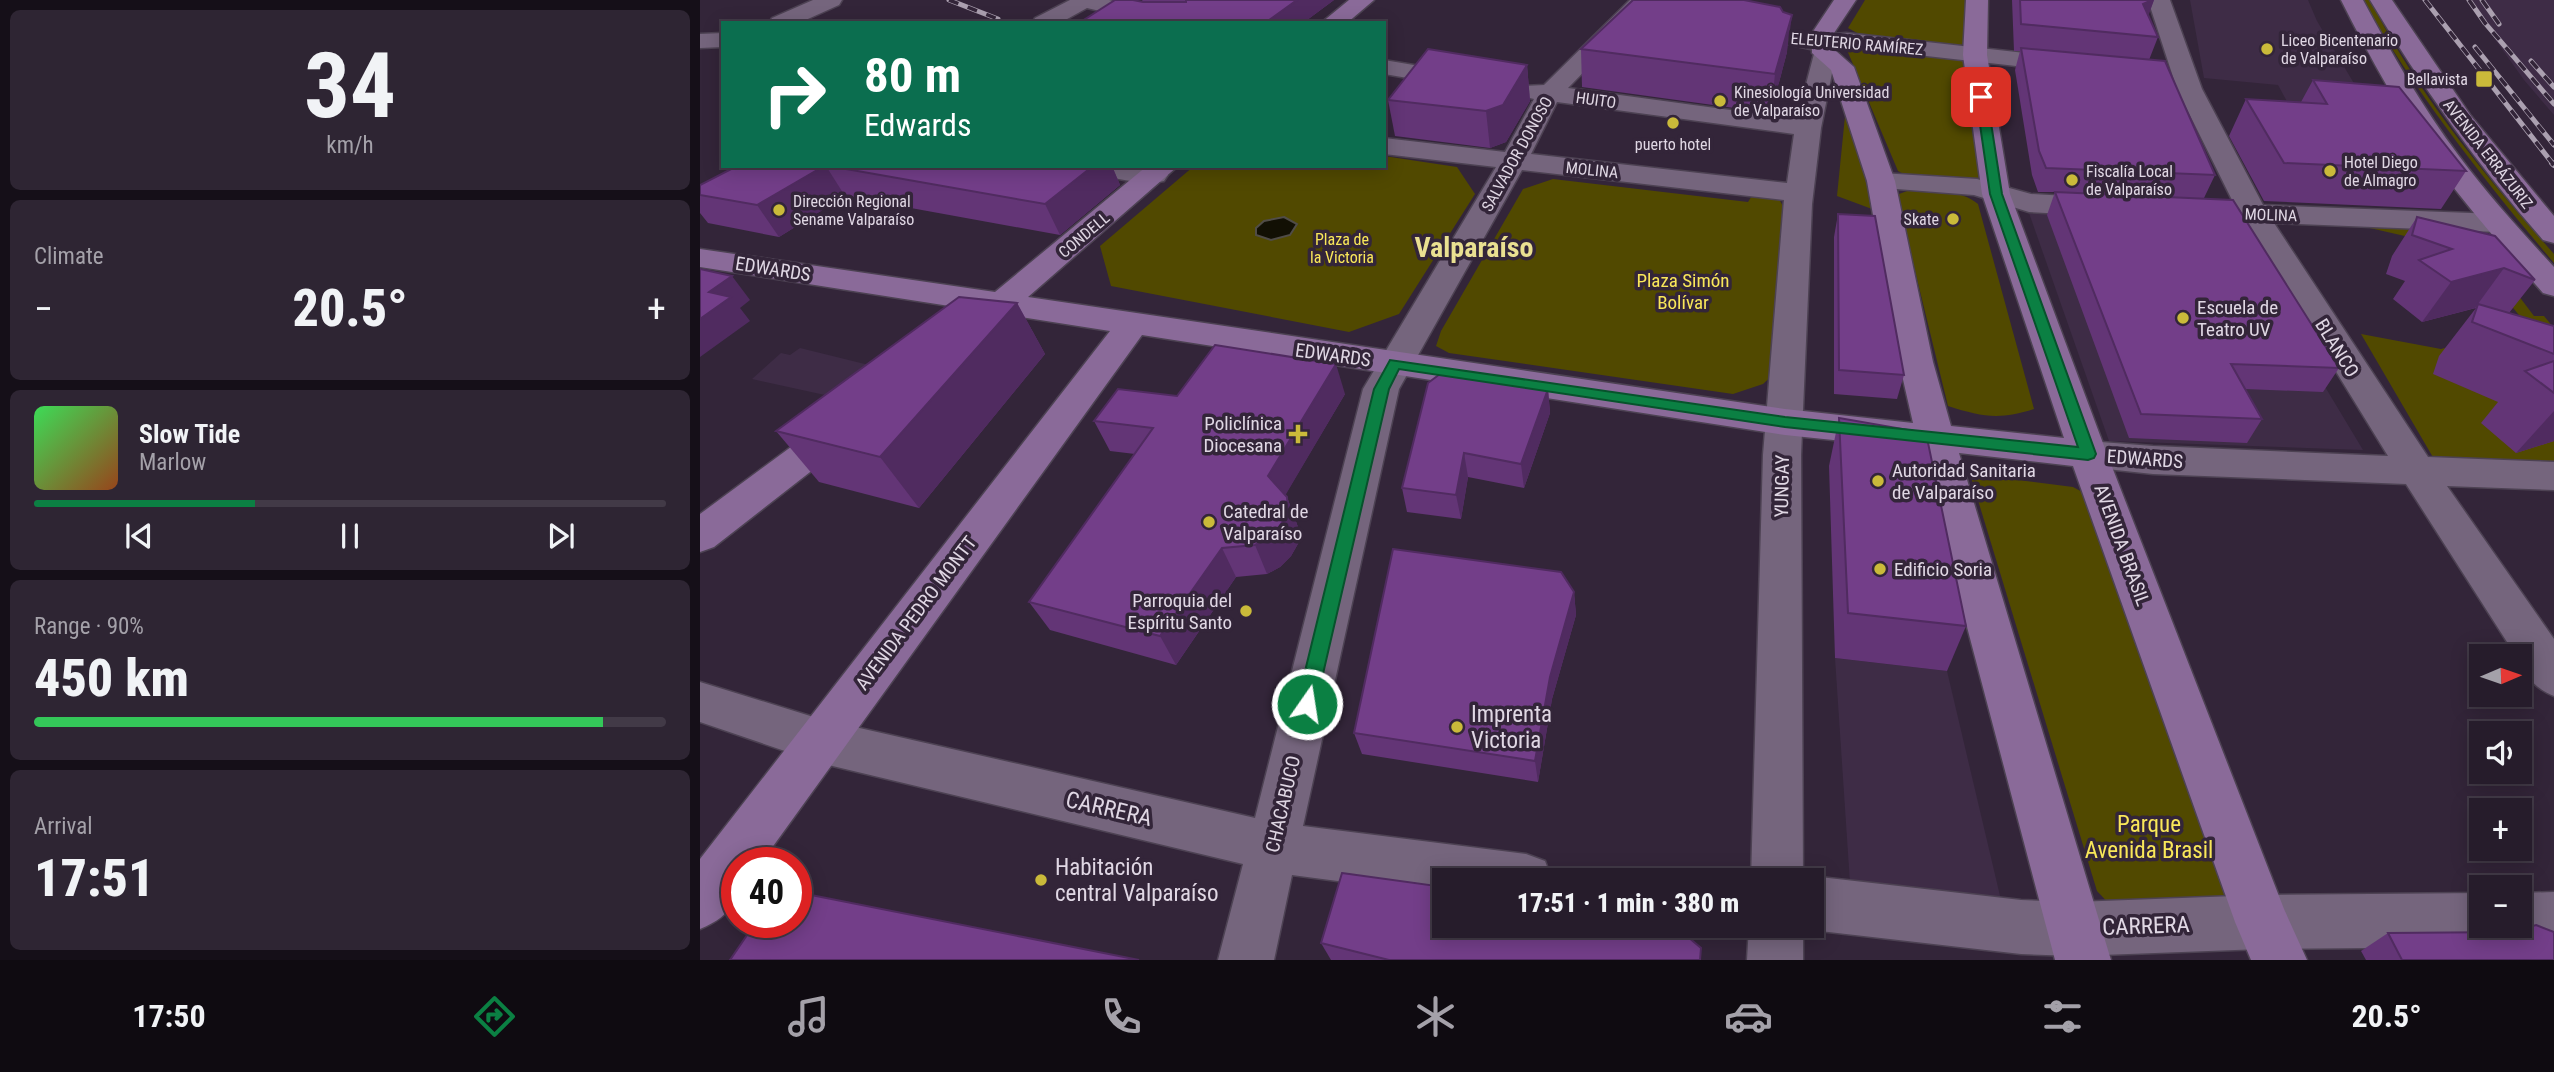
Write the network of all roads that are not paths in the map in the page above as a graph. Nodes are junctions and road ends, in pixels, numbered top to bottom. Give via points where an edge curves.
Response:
1 (1086, 0) edge
2 (1363, 0) edge
3 (1845, 0) edge
4 (1977, 0) edge
5 (2159, 0) edge
6 (2352, 0) edge
7 (2381, 0) edge
8 (821, 1) edge
9 (1641, 3) edge
10 (784, 21) edge
11 (1047, 21) edge
12 (1173, 21) edge
13 (1335, 21) edge
14 (1716, 22) edge
15 (721, 40) edge
16 (700, 41) edge
17 (1824, 47) junction
18 (1975, 55) junction
19 (1386, 66) edge
20 (2097, 68) edge
21 (1549, 94) junction
22 (1808, 128) junction
23 (1386, 146) edge
24 (1513, 162) junction
25 (1122, 168) edge
26 (1159, 171) edge
27 (1881, 181) junction
28 (1799, 193) junction
29 (1996, 194) junction
30 (2126, 208) edge
31 (2209, 212) edge
32 (2253, 214) junction
33 (2497, 223) junction
34 (2554, 234) edge
35 (700, 258) edge
36 (2554, 286) edge
37 (1002, 303) junction
38 (1132, 325) junction
39 (963, 335) edge
40 (1395, 364) junction
41 (864, 410) edge
42 (1785, 422) junction
43 (1936, 439) junction
44 (2088, 454) junction
45 (2416, 472) junction
46 (2554, 477) edge
47 (700, 536) edge
48 (2554, 676) edge
49 (700, 702) edge
50 (820, 741) junction
51 (1273, 847) junction
52 (1434, 868) edge
53 (1777, 868) edge
54 (700, 902) edge
55 (1824, 905) edge
56 (2554, 919) edge
57 (2532, 920) edge
58 (2469, 921) edge
59 (1776, 938) edge
60 (2270, 941) edge
61 (2079, 945) edge
62 (1246, 960) edge
63 (1775, 960) edge

1 - 11 street
1 - 12 street
2 - 13 main road
3 - 17 main road via 1826,27
4 - 18 main road, AVENIDA BRASIL
5 - 32 street, BLANCO via 2173,75
6 - 33 main road, AVENIDA ERRÁZURIZ via 2416,114
7 - 34 main road, AVENIDA ERRÁZURIZ via 2455,116
8 - 10 street
9 - 21 street, SALVADOR DONOSO
14 - 17 street, ELEUTERIO RAMÍREZ
15 - 16 street
17 - 18 street, ELEUTERIO RAMÍREZ via 1846,40
17 - 22 street, YUNGAY
17 - 27 main road via 1842,66
18 - 20 street, ELEUTERIO RAMÍREZ
18 - 29 main road, AVENIDA BRASIL
19 - 21 street, HUITO
21 - 22 street, HUITO
21 - 24 street, SALVADOR DONOSO
22 - 28 street, YUNGAY
23 - 24 street, MOLINA
24 - 28 street, MOLINA
24 - 40 street, SALVADOR DONOSO
25 - 26 street
26 - 37 main road, CONDELL
27 - 29 street via 1976,187
27 - 43 main road via 1916,362
28 - 42 street, YUNGAY
29 - 30 street via 2029,203
29 - 44 main road, AVENIDA BRASIL
31 - 32 street, MOLINA
32 - 33 street, MOLINA
32 - 45 street, BLANCO
33 - 36 main road, AVENIDA ERRÁZURIZ
35 - 37 main road, EDWARDS
37 - 38 main road, EDWARDS
37 - 39 main road, CONDELL
38 - 40 main road, EDWARDS
38 - 50 main road, AVENIDA PEDRO MONTT
40 - 42 main road, EDWARDS
40 - 51 street, CHACABUCO via 1381,389
41 - 47 main road
42 - 43 main road, EDWARDS
42 - 53 street, YUNGAY
43 - 44 main road, EDWARDS
43 - 61 main road
44 - 45 street, EDWARDS
44 - 60 main road, AVENIDA BRASIL
45 - 46 street, EDWARDS
45 - 48 street, BLANCO
49 - 50 street, CARRERA
50 - 51 street, CARRERA
50 - 54 main road, AVENIDA PEDRO MONTT
51 - 52 street, CARRERA
51 - 62 street, CHACABUCO
55 - 61 street, CARRERA via 2021,928
56 - 57 street
58 - 60 street, CARRERA
59 - 63 street
60 - 61 street, CARRERA

